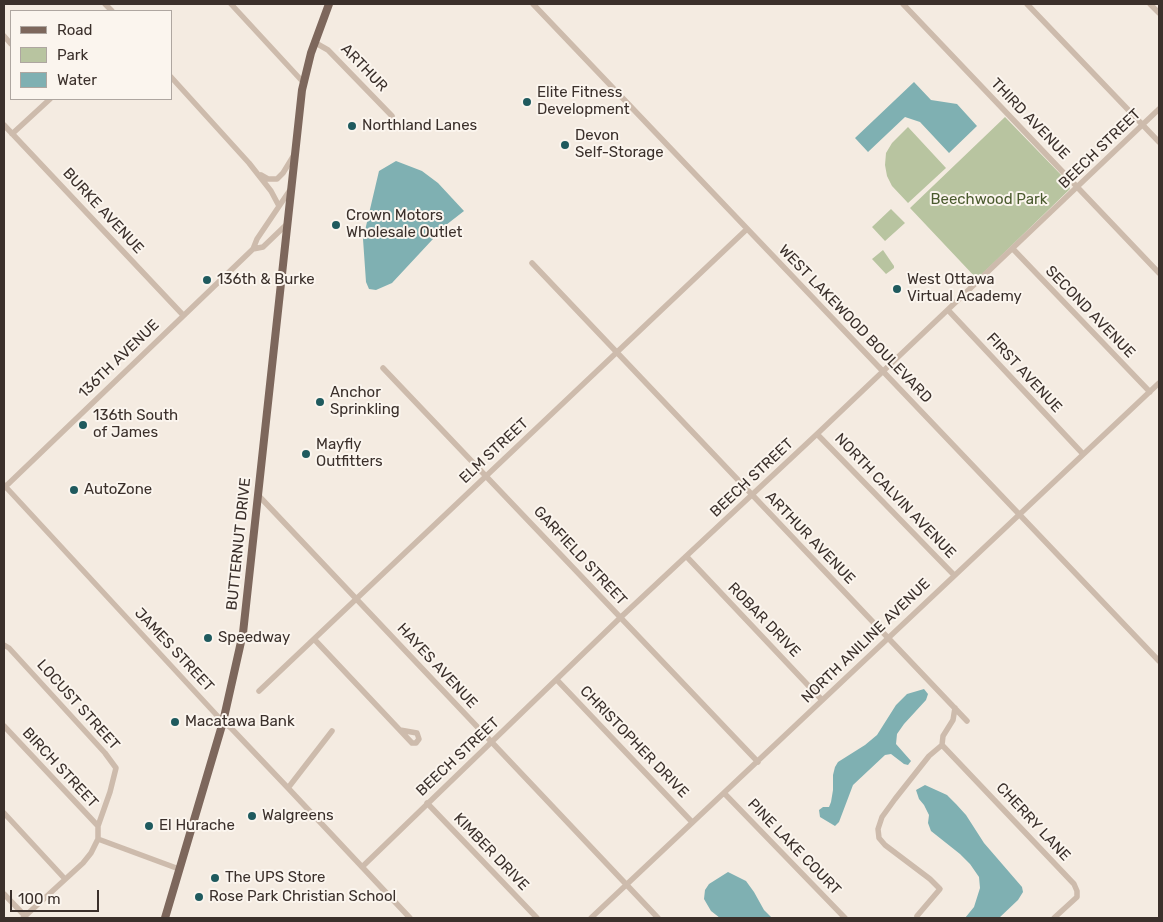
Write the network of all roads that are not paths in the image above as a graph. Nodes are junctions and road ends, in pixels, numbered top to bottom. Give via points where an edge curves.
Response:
1 (231, 4) edge
2 (329, 4) edge
3 (533, 4) edge
4 (903, 4) edge
5 (1026, 4) edge
6 (1150, 4) edge
7 (1159, 13) edge
8 (314, 42) junction
9 (172, 78) edge
10 (303, 82) junction
11 (49, 100) edge
12 (1159, 109) edge
13 (392, 116) dead end
14 (4, 125) edge
15 (1142, 125) junction
16 (12, 134) junction
17 (1159, 142) edge
18 (294, 155) junction
19 (257, 172) junction
20 (1078, 188) junction
21 (290, 190) junction
22 (279, 206) junction
23 (287, 224) junction
24 (747, 229) junction
25 (253, 249) junction
26 (1013, 249) junction
27 (532, 264) dead end
28 (1159, 273) edge
29 (948, 310) junction
30 (183, 315) junction
31 (617, 353) junction
32 (384, 368) dead end
33 (882, 372) junction
34 (1159, 382) edge
35 (1150, 392) junction
36 (818, 434) junction
37 (1083, 454) junction
38 (487, 475) junction
39 (4, 487) edge
40 (752, 495) junction
41 (259, 496) junction
42 (1019, 514) junction
43 (687, 557) junction
44 (954, 575) junction
45 (356, 598) junction
46 (621, 618) junction
47 (887, 638) junction
48 (314, 639) junction
49 (4, 645) edge
50 (1159, 661) edge
51 (557, 680) junction
52 (259, 691) dead end
53 (822, 700) junction
54 (955, 708) junction
55 (967, 720) dead end
56 (223, 722) junction
57 (4, 726) edge
58 (400, 730) dead end
59 (332, 732) dead end
60 (492, 742) junction
61 (942, 745) junction
62 (758, 762) junction
63 (288, 788) junction
64 (724, 793) junction
65 (427, 803) junction
66 (4, 813) edge
67 (692, 822) junction
68 (98, 826) junction
69 (98, 839) junction
70 (362, 867) junction
71 (179, 869) junction
72 (65, 879) junction
73 (626, 884) junction
74 (4, 894) edge
75 (917, 916) dead end
76 (24, 917) edge
77 (165, 918) edge
78 (410, 918) edge
79 (537, 918) edge
80 (591, 918) edge
81 (658, 918) edge
82 (846, 918) edge
83 (1054, 918) edge

1 - 10 street
2 - 8 main road, BUTTERNUT DRIVE
3 - 24 street, WEST LAKEWOOD BOULEVARD
4 - 20 street, THIRD AVENUE
5 - 15 street
6 - 7 street
8 - 10 main road, BUTTERNUT DRIVE
8 - 13 street, ARTHUR via 328,50
9 - 19 street
10 - 18 main road, BUTTERNUT DRIVE
11 - 16 street
12 - 15 street, BEECH STREET
14 - 16 street, BURKE AVENUE
15 - 17 street
15 - 20 street, BEECH STREET
16 - 30 street, BURKE AVENUE
18 - 19 street via 277,179 268,179
18 - 21 main road, BUTTERNUT DRIVE
19 - 22 street
20 - 26 street, BEECH STREET
20 - 28 street, THIRD AVENUE
21 - 22 street, 136TH AVENUE
21 - 23 main road, BUTTERNUT DRIVE
22 - 25 street, 136TH AVENUE
23 - 25 street, 136TH AVENUE via 263,247
23 - 41 main road, BUTTERNUT DRIVE
24 - 31 street, ELM STREET
24 - 33 street, WEST LAKEWOOD BOULEVARD
25 - 30 street, 136TH AVENUE
26 - 29 street, BEECH STREET
26 - 35 street, SECOND AVENUE
27 - 31 street, ARTHUR AVENUE
29 - 33 street, BEECH STREET
29 - 37 street, FIRST AVENUE
30 - 39 street, 136TH AVENUE
31 - 38 street, ELM STREET
31 - 40 street, ARTHUR AVENUE
32 - 38 street, GARFIELD STREET
33 - 36 street, BEECH STREET
33 - 42 street, WEST LAKEWOOD BOULEVARD
34 - 35 street, NORTH ANILINE AVENUE
35 - 37 street, NORTH ANILINE AVENUE
36 - 40 street, BEECH STREET
36 - 44 street, NORTH CALVIN AVENUE
37 - 42 street, NORTH ANILINE AVENUE
38 - 45 street, ELM STREET
38 - 46 street, GARFIELD STREET
39 - 56 street, JAMES STREET
40 - 43 street, BEECH STREET
40 - 47 street, ARTHUR AVENUE
41 - 45 street, HAYES AVENUE
41 - 56 main road, BUTTERNUT DRIVE via 243,633
42 - 44 street, NORTH ANILINE AVENUE
42 - 50 street, WEST LAKEWOOD BOULEVARD
43 - 46 street, BEECH STREET
43 - 53 street, ROBAR DRIVE
44 - 47 street, NORTH ANILINE AVENUE
45 - 48 street, ELM STREET
45 - 60 street, HAYES AVENUE
46 - 51 street, BEECH STREET
46 - 62 street, GARFIELD STREET
47 - 53 street, NORTH ANILINE AVENUE
47 - 54 street, ARTHUR AVENUE
48 - 52 street, ELM STREET
48 - 58 street
49 - 68 street, LOCUST STREET via 116,768
51 - 60 street, BEECH STREET
51 - 67 street, CHRISTOPHER DRIVE
53 - 62 street, NORTH ANILINE AVENUE
54 - 55 street, ARTHUR AVENUE
54 - 61 street
56 - 63 street, JAMES STREET
56 - 71 main road, BUTTERNUT DRIVE
57 - 68 street, BIRCH STREET
59 - 63 street
60 - 65 street, BEECH STREET
60 - 73 street, HAYES AVENUE
61 - 75 street via 929,756 895,799 878,829 878,838 885,845 940,889
61 - 83 street, CHERRY LANE via 1074,884 1077,897
62 - 64 street, NORTH ANILINE AVENUE
63 - 70 street, JAMES STREET
64 - 67 street, NORTH ANILINE AVENUE
64 - 82 street, PINE LAKE COURT
65 - 70 street, BEECH STREET
65 - 79 street, KIMBER DRIVE
66 - 72 street
67 - 73 street, NORTH ANILINE AVENUE
68 - 69 street
69 - 71 street
69 - 72 street via 83,864
70 - 78 street, JAMES STREET
71 - 77 main road, BUTTERNUT DRIVE
72 - 76 street
73 - 80 street, NORTH ANILINE AVENUE
73 - 81 street, HAYES AVENUE
74 - 76 street

